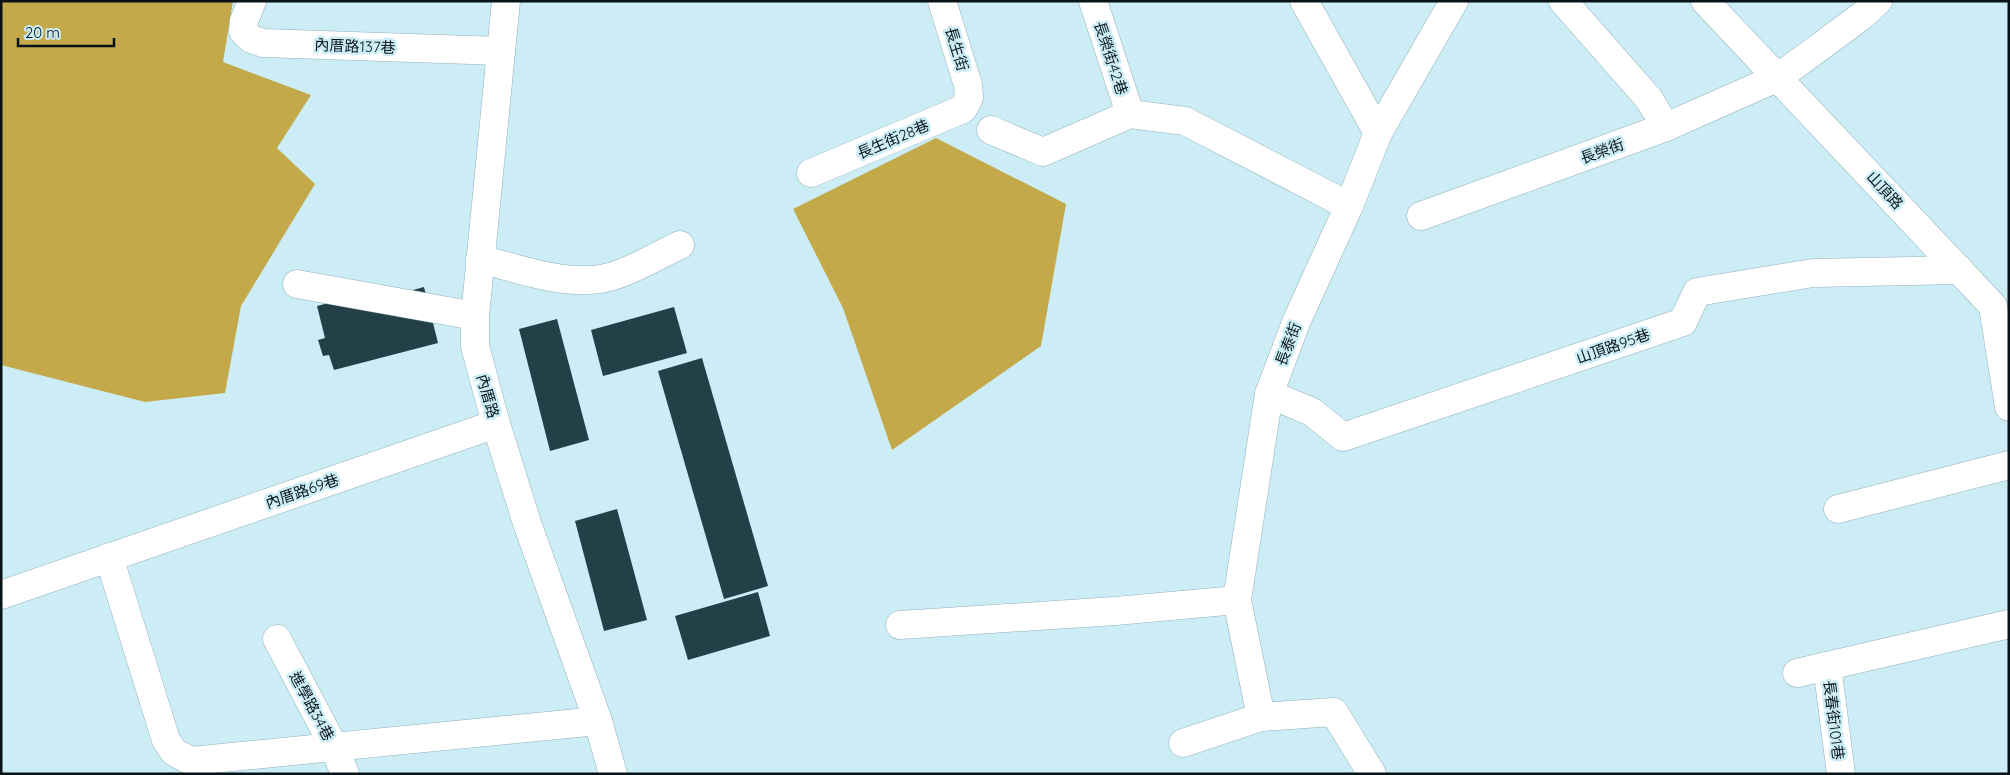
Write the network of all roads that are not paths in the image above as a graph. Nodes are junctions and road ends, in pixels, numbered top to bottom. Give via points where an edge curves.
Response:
1 (252, 1) edge
2 (506, 1) edge
3 (942, 1) edge
4 (1093, 1) edge
5 (1304, 1) edge
6 (1454, 1) edge
7 (1563, 1) edge
8 (1705, 1) edge
9 (1878, 1) edge
10 (501, 52) junction
11 (1779, 77) junction
12 (969, 98) joint
13 (1130, 114) junction
14 (1666, 127) junction
15 (991, 130) dead end
16 (1378, 133) junction
17 (811, 173) dead end
18 (1349, 206) junction
19 (1421, 216) dead end
20 (680, 245) dead end
21 (480, 259) junction
22 (1960, 270) junction
23 (297, 284) dead end
24 (2001, 306) edge
25 (475, 316) junction
26 (1268, 394) junction
27 (2009, 407) edge
28 (496, 424) junction
29 (2009, 465) edge
30 (1838, 509) dead end
31 (109, 558) junction
32 (1, 594) edge
33 (1237, 600) junction
34 (2009, 624) edge
35 (900, 625) dead end
36 (277, 639) dead end
37 (1828, 666) junction
38 (1797, 673) dead end
39 (1261, 717) junction
40 (598, 721) junction
41 (1183, 743) dead end
42 (334, 747) junction
43 (345, 774) edge
44 (613, 774) edge
45 (1372, 774) edge
46 (1841, 774) edge

1 - 10 street, 內厝路137巷 via 243,31 251,39 263,43
2 - 10 street, 內厝路
3 - 12 street, 長生街 via 968,85
4 - 13 street, 長榮街42巷
5 - 16 street
6 - 16 street, 長泰街
7 - 14 street via 1649,99
8 - 11 street, 山頂路
9 - 11 street, 長榮街
10 - 21 street, 內厝路
11 - 14 street, 長榮街
11 - 22 street, 山頂路
12 - 17 street, 長生街28巷 via 963,109
13 - 15 street via 1043,152
13 - 18 street via 1185,121
14 - 19 street, 長榮街
16 - 18 street, 長泰街
18 - 26 street, 長泰街 via 1297,320
20 - 21 street via 612,276 573,280
21 - 25 street, 內厝路
22 - 24 street, 山頂路
22 - 26 street, 山頂路95巷 via 1813,273 1697,292 1683,322 1343,437 1312,412
23 - 25 street
24 - 27 street, 山頂路
25 - 28 street, 內厝路 via 475,346
26 - 33 street, 長泰街
28 - 31 street, 內厝路69巷
28 - 40 street, 內厝路
29 - 30 street
31 - 32 street, 內厝路69巷
31 - 42 street via 166,740 174,752 191,760
33 - 35 street
33 - 39 street, 長泰街
34 - 37 street
36 - 42 street, 進學路34巷
37 - 38 street
37 - 46 street, 長春街101巷
39 - 41 street
39 - 45 street via 1334,712
40 - 42 street
40 - 44 street, 內厝路
42 - 43 street, 進學路34巷

